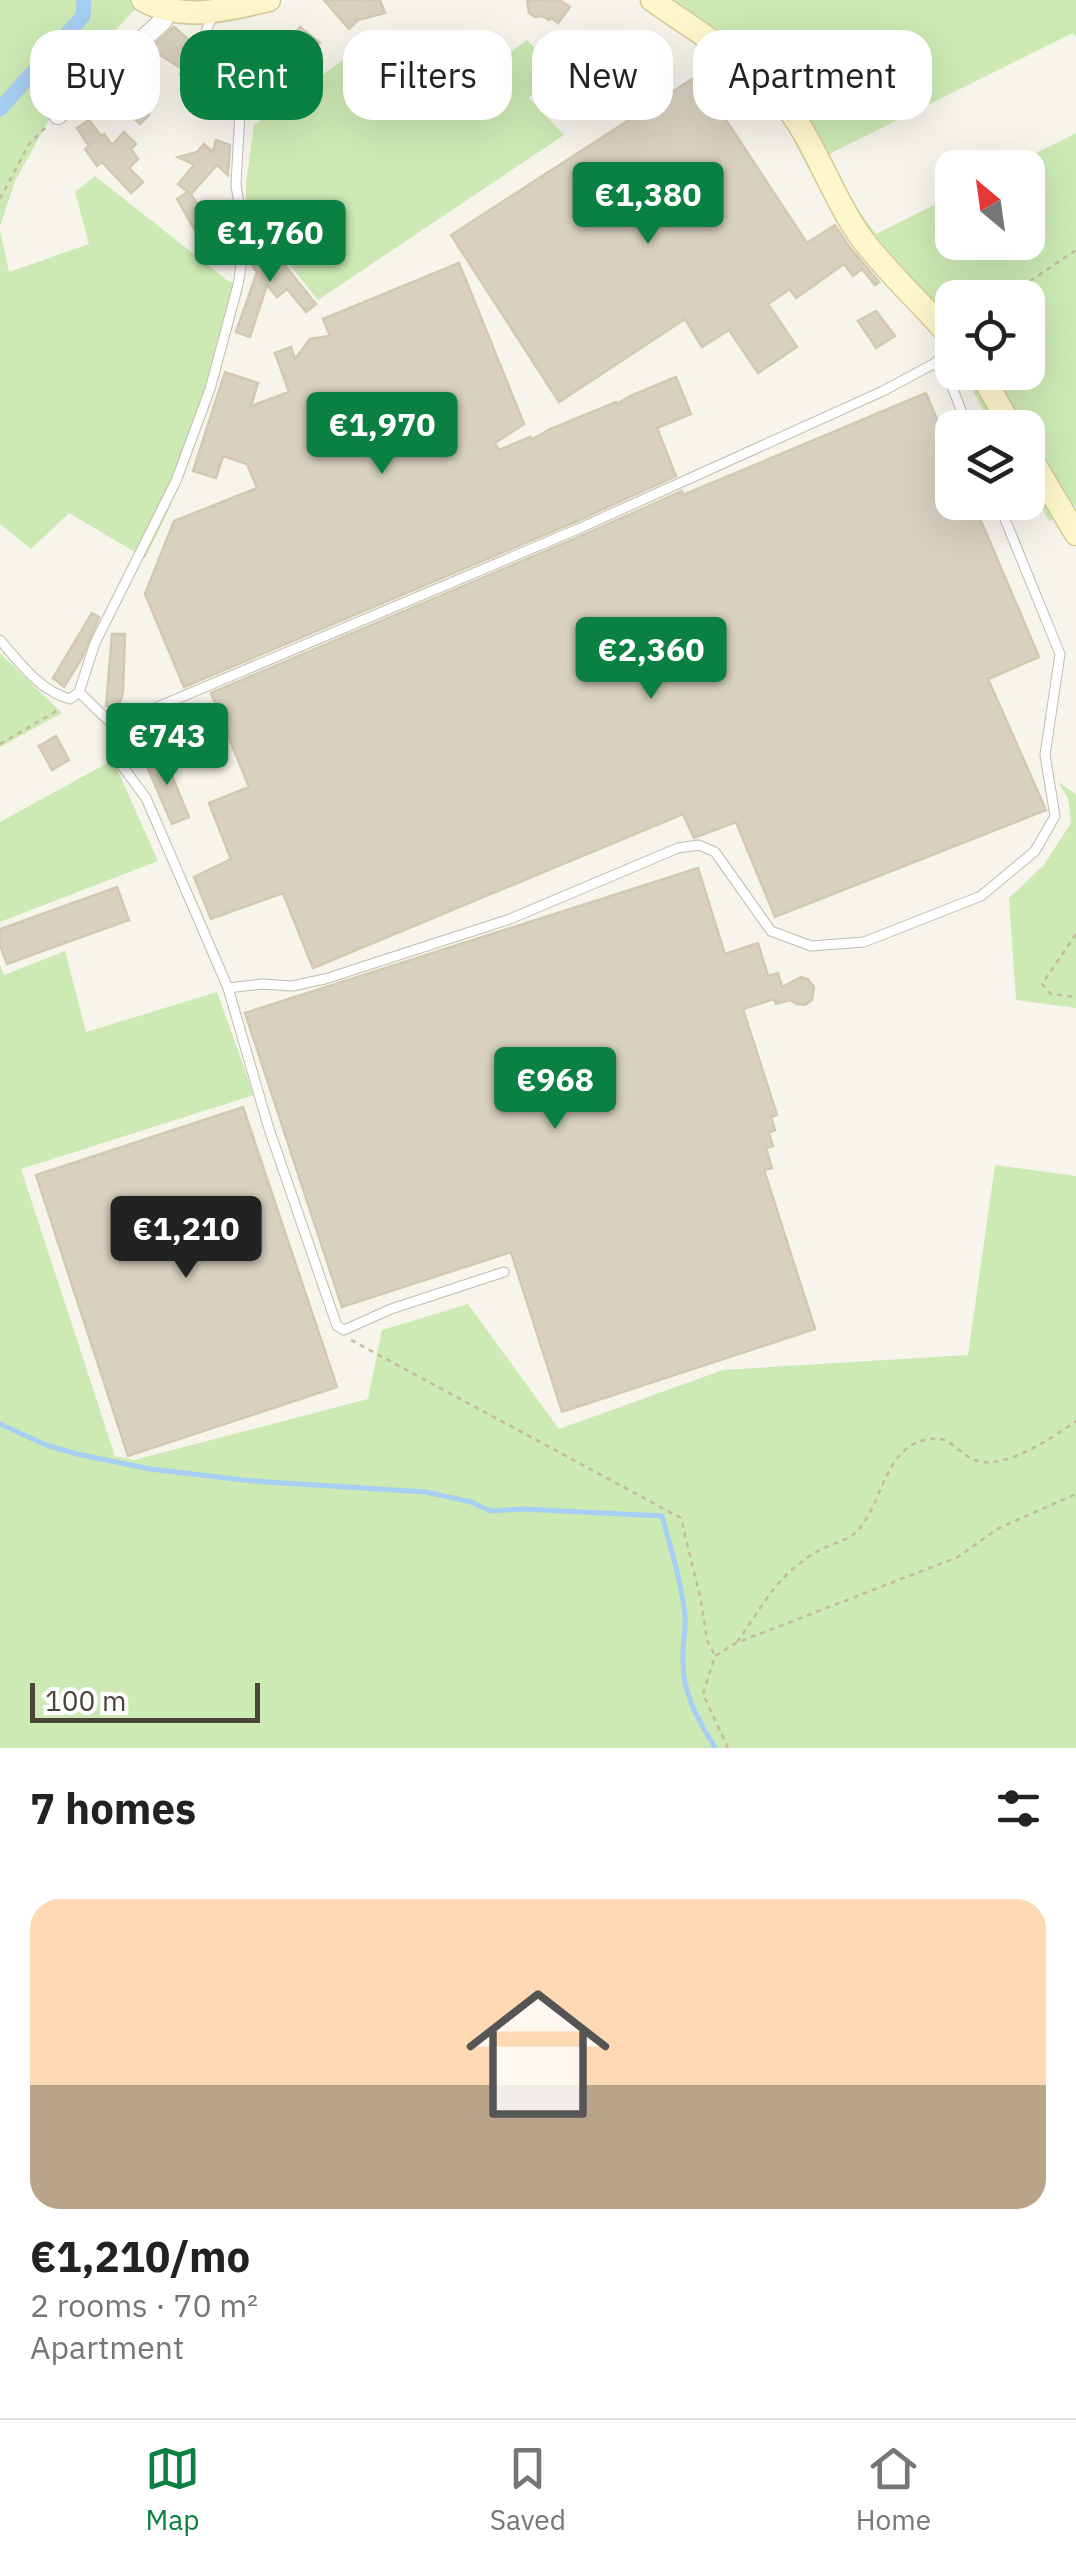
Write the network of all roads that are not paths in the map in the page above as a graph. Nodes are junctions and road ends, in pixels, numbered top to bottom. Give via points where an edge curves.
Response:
1 (143, 0) edge
2 (269, 0) edge
3 (652, 0) edge
4 (217, 6) edge
5 (168, 11) junction
6 (153, 30) edge
7 (935, 319) edge
8 (934, 362) joint
9 (961, 410) edge
10 (1045, 482) edge
11 (1005, 520) edge
12 (1076, 534) edge
13 (0, 640) edge
14 (75, 695) junction
15 (116, 728) junction
16 (228, 988) junction
17 (504, 1272) dead end

1 - 5 street
2 - 4 street
3 - 7 street via 783,101 860,235
4 - 5 street
4 - 14 lane via 204,39 238,92 238,285 176,481
5 - 6 street
8 - 9 lane
8 - 15 lane via 578,530
10 - 12 street
11 - 16 lane via 1060,654 1045,755 1056,816 1034,851 981,896 864,942 811,946 771,931 714,852 698,845 510,919 325,979
13 - 14 lane via 57,696
14 - 15 lane
15 - 16 lane via 117,759 146,798
16 - 17 lane via 337,1326 344,1330

